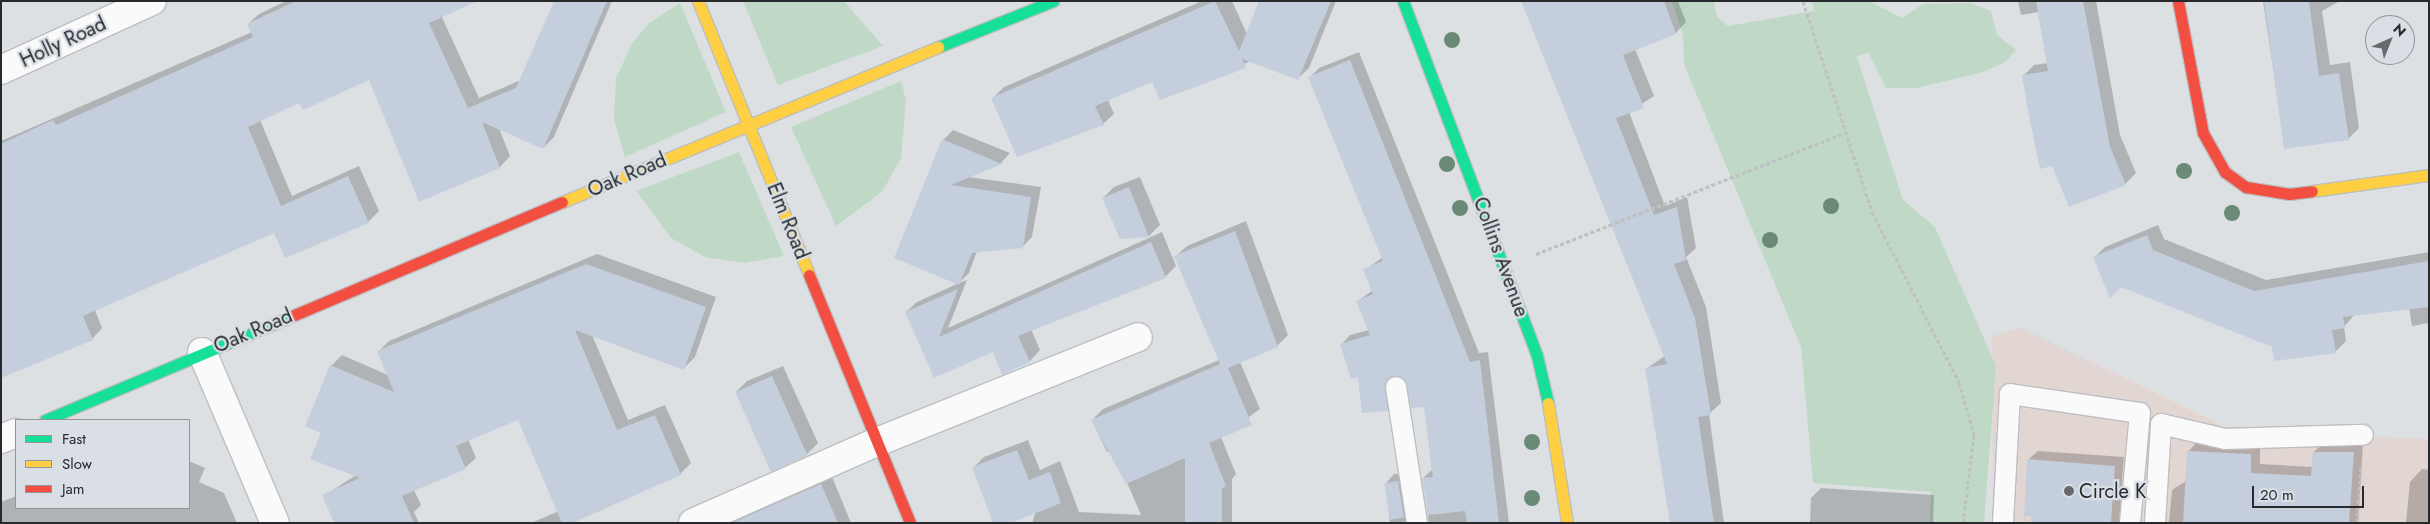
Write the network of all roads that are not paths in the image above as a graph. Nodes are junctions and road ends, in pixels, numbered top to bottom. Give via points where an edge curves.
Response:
1 (152, 1) edge
2 (698, 1) edge
3 (1053, 1) edge
4 (1403, 1) edge
5 (2178, 1) edge
6 (1, 70) edge
7 (749, 124) junction
8 (2429, 175) edge
9 (1138, 337) dead end
10 (202, 352) junction
11 (1396, 387) dead end
12 (47, 419) edge
13 (15, 432) edge
14 (2363, 435) road end
15 (1, 439) edge
16 (877, 442) junction
17 (275, 523) edge
18 (693, 523) edge
19 (910, 523) edge
20 (1417, 523) edge
21 (1567, 523) edge
22 (2004, 523) edge
23 (2130, 523) edge
24 (2155, 523) edge

1 - 6 street, Holly Road
2 - 7 street, Elm Road
3 - 7 street, Oak Road
4 - 21 street, Collins Avenue via 1537,356 1554,427
5 - 8 street via 2203,134 2225,172 2246,187 2289,194
7 - 10 street, Oak Road
7 - 16 street, Elm Road
9 - 16 street
10 - 12 street, Oak Road
10 - 17 street, Oak Road
11 - 20 lane
13 - 15 street
14 - 24 lane via 2225,439 2161,424
16 - 18 street
16 - 19 street, Elm Road
22 - 23 lane via 2010,394 2140,413

